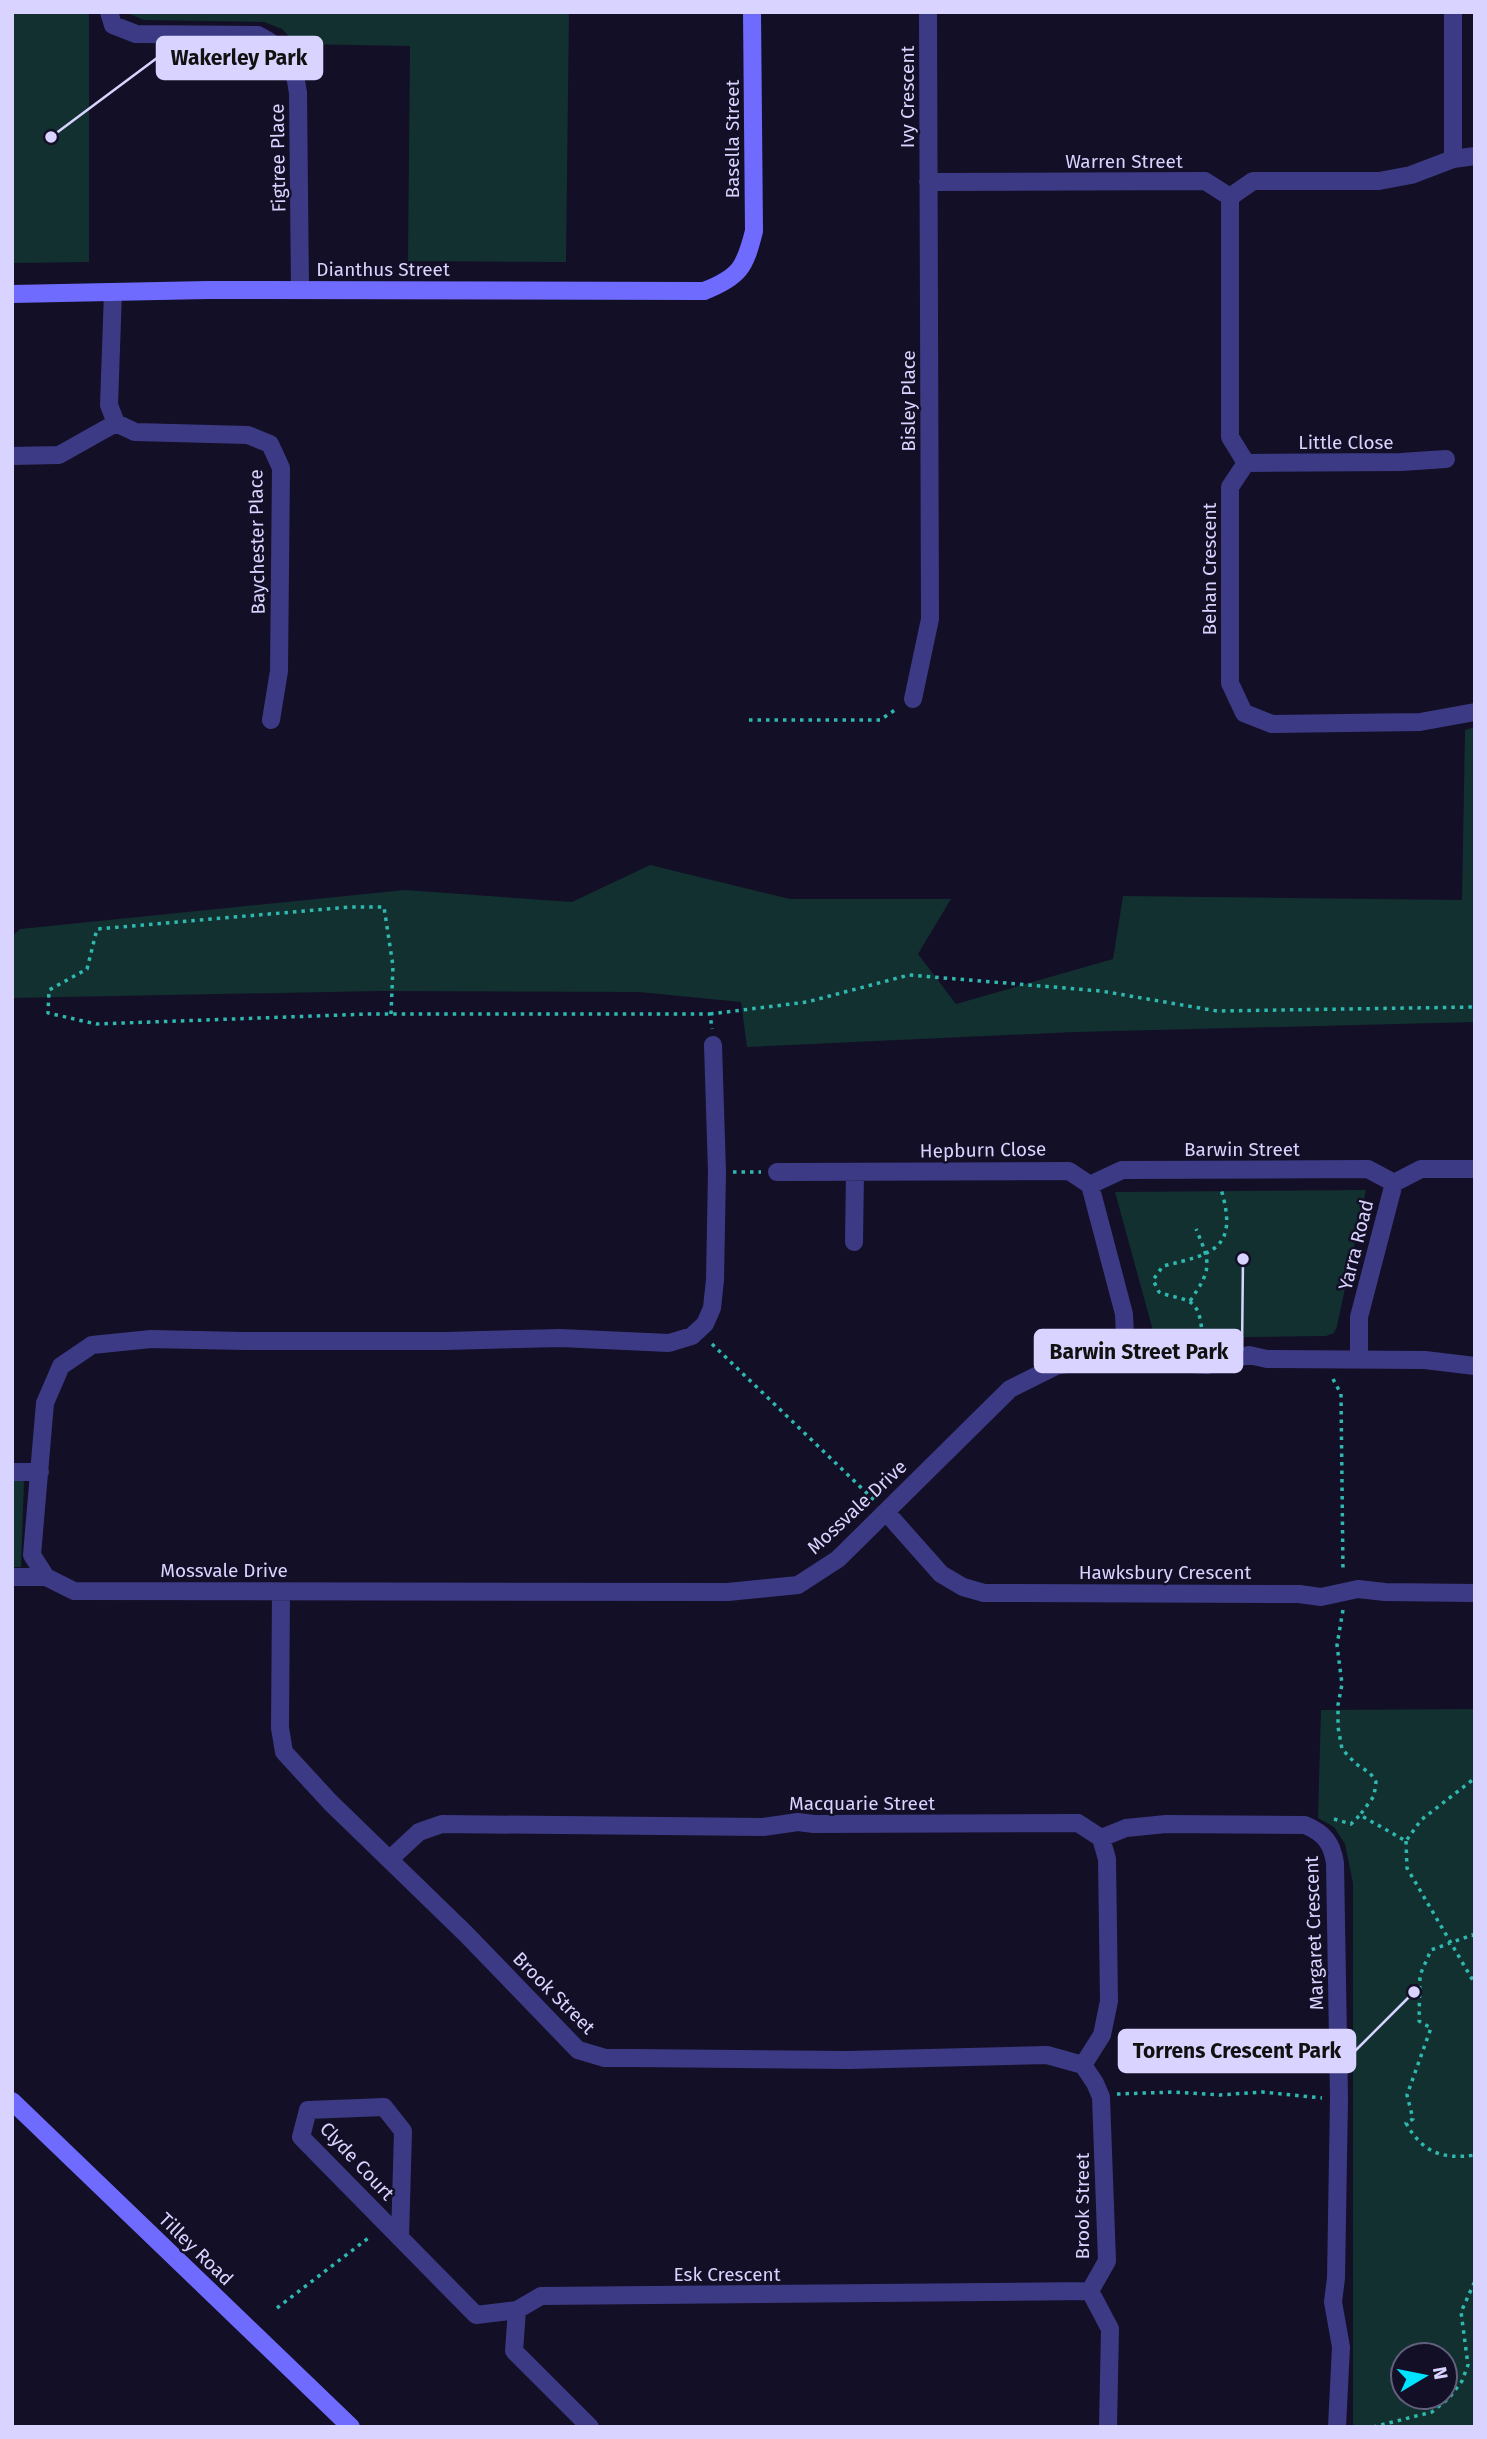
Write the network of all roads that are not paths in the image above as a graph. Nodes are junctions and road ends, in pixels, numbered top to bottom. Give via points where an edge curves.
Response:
1 (109, 12) edge
2 (752, 12) edge
3 (928, 12) edge
4 (1453, 12) edge
5 (1475, 156) edge
6 (1453, 159) junction
7 (928, 182) junction
8 (1230, 197) junction
9 (744, 264) joint
10 (300, 290) junction
11 (113, 292) junction
12 (12, 294) edge
13 (116, 423) junction
14 (12, 456) edge
15 (1446, 459) dead end
16 (1246, 463) junction
17 (912, 699) road end
18 (1475, 712) edge
19 (271, 720) dead end
20 (713, 1045) road end
21 (1475, 1169) edge
22 (777, 1172) road end
23 (855, 1173) junction
24 (1394, 1183) junction
25 (1090, 1185) junction
26 (855, 1242) dead end
27 (1126, 1360) junction
28 (1359, 1360) junction
29 (1475, 1366) edge
30 (12, 1472) edge
31 (40, 1472) junction
32 (886, 1512) junction
33 (12, 1577) edge
34 (46, 1577) junction
35 (281, 1592) junction
36 (1475, 1593) edge
37 (1101, 1838) junction
38 (390, 1859) junction
39 (1083, 2065) junction
40 (12, 2101) edge
41 (400, 2238) junction
42 (1090, 2291) junction
43 (517, 2310) junction
44 (351, 2427) edge
45 (590, 2427) edge
46 (1108, 2427) edge
47 (1337, 2427) edge

1 - 10 street, Figtree Place via 113,25 136,34 258,35 288,57 298,93
2 - 9 street, Basella Street via 754,231
3 - 7 street, Ivy Crescent
4 - 6 street
5 - 6 street
6 - 8 street via 1379,181 1253,181
7 - 8 street, Warren Street via 1205,181
7 - 17 street, Bisley Place via 930,619
8 - 16 street via 1230,437
9 - 10 street, Dianthus Street via 727,282 704,290
10 - 11 street, Dianthus Street
11 - 12 street, Dianthus Street
11 - 13 street via 109,405
13 - 14 street via 59,455
13 - 19 street, Baychester Place via 135,432 248,435 270,444 281,468 279,671
15 - 16 street, Little Close
16 - 18 street, Behan Crescent via 1230,487 1230,683 1244,713 1272,724 1420,722
20 - 31 street via 717,1172 712,1308 705,1324 692,1336 669,1343 560,1338 151,1339 92,1345 61,1366 45,1404
21 - 24 street, Yarra Road via 1421,1169
22 - 23 street, Hepburn Close
23 - 25 street, Hepburn Close via 1069,1171
23 - 26 street
24 - 25 street, Barwin Street via 1368,1169 1122,1170
24 - 28 street, Yarra Road via 1359,1317
25 - 27 street via 1124,1314
27 - 28 street, Mossvale Drive via 1207,1365 1249,1355
27 - 32 street, Mossvale Drive via 1056,1366 1010,1389
28 - 29 street, Mossvale Drive
30 - 31 street
31 - 34 street via 33,1555
32 - 35 street, Mossvale Drive via 838,1559 797,1585 728,1592
32 - 36 street, Hawksbury Crescent via 941,1574 984,1593 1321,1597 1358,1589
33 - 34 street
34 - 35 street, Mossvale Drive via 74,1591
35 - 38 street, Brook Street via 280,1728 284,1752
37 - 38 street, Macquarie Street via 1079,1823 442,1825 419,1832
37 - 39 street via 1107,1860 1109,2001 1102,2035
37 - 47 street, Margaret Crescent via 1126,1828 1166,1824 1305,1825 1332,1846 1339,2098 1333,2302 1341,2347
38 - 39 street, Brook Street via 578,2050 605,2058 645,2059 1047,2056
39 - 42 street, Brook Street via 1101,2097 1107,2261
40 - 44 street, Tilley Road
41 - 41 street, Clyde Court via 301,2137 308,2110 384,2107 403,2130
41 - 43 street, Clyde Court via 476,2315
42 - 43 street, Esk Crescent via 541,2296
42 - 46 street via 1110,2329
43 - 45 street via 514,2351

